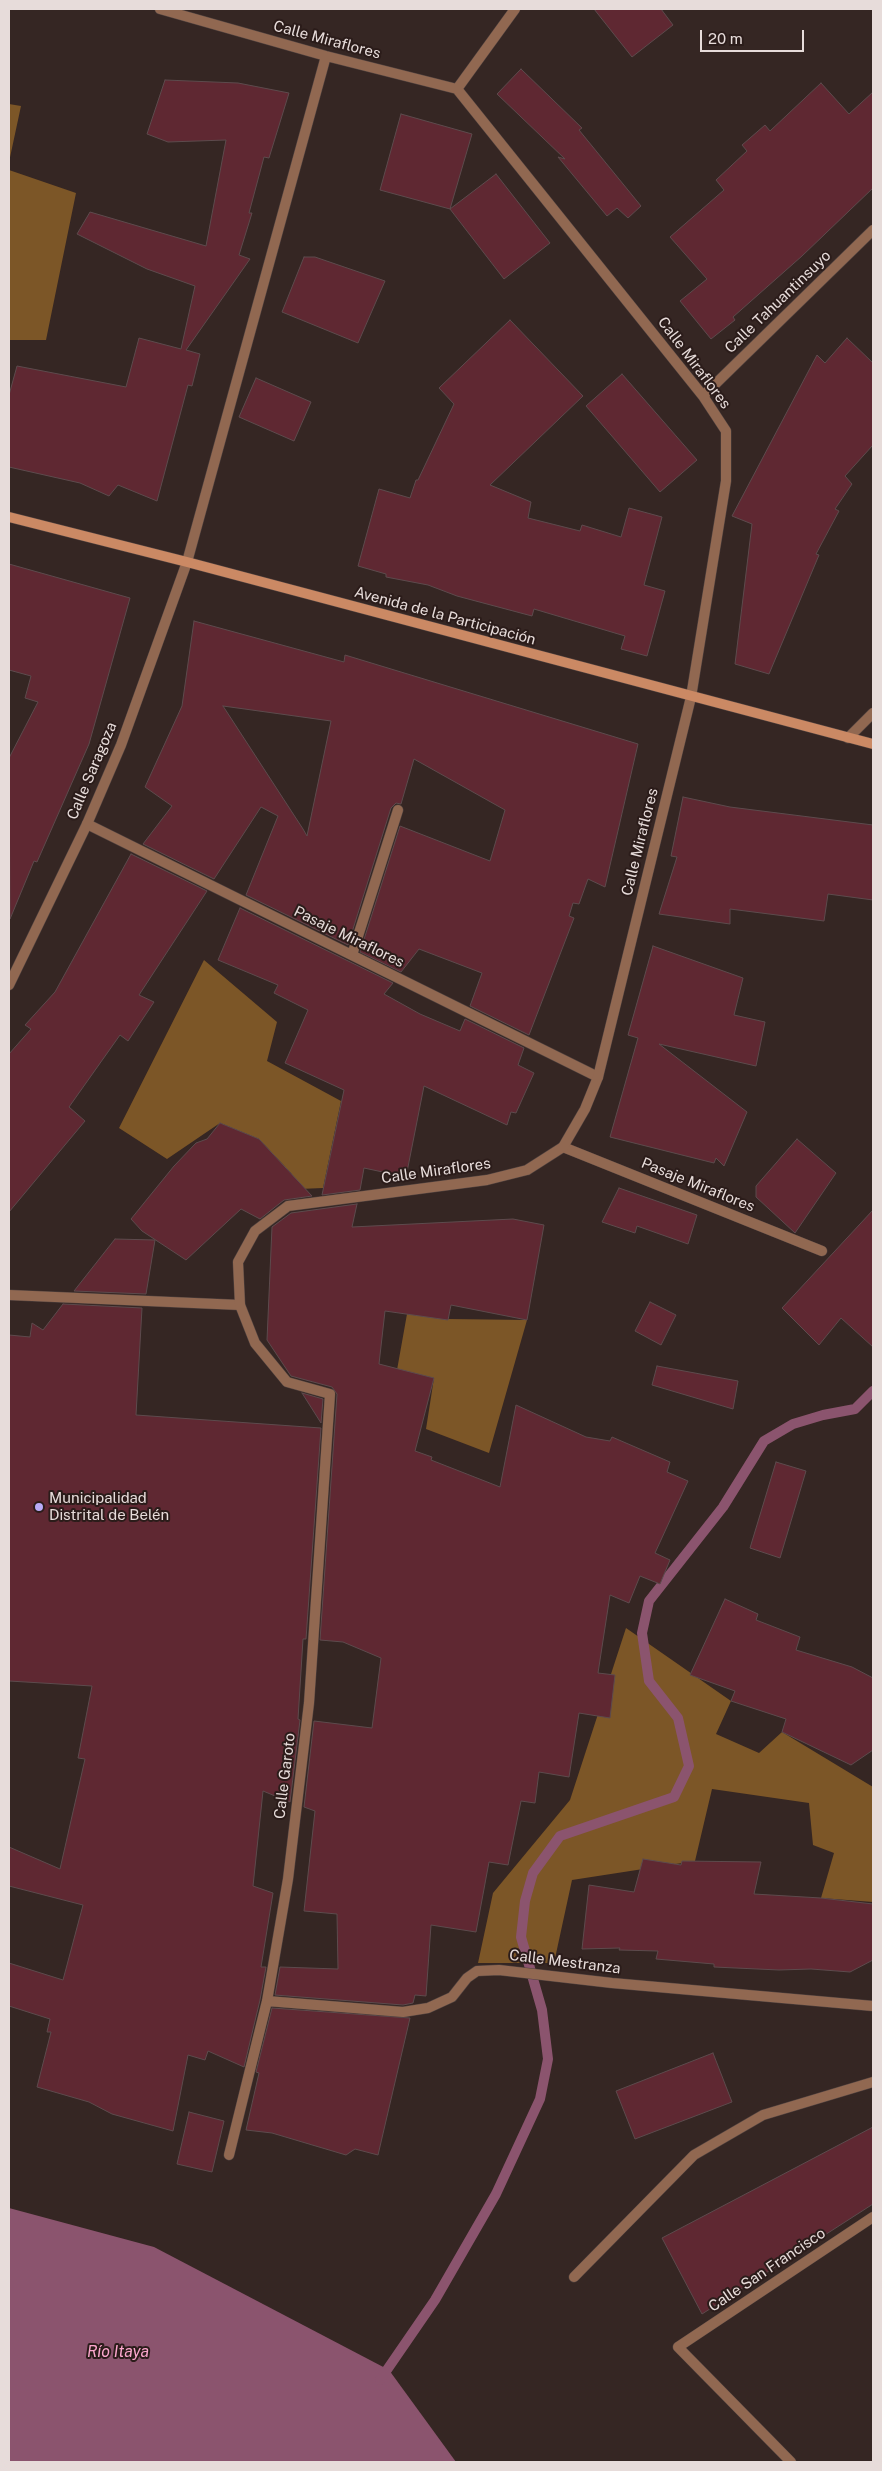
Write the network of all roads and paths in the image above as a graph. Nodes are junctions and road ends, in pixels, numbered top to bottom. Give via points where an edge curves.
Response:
1 (160, 9) edge
2 (514, 9) edge
3 (326, 56) junction
4 (457, 89) junction
5 (873, 230) edge
6 (703, 396) junction
7 (9, 517) edge
8 (187, 562) junction
9 (691, 697) junction
10 (873, 713) edge
11 (848, 738) junction
12 (873, 744) edge
13 (398, 810) dead end
14 (87, 824) junction
15 (352, 955) junction
16 (9, 985) edge
17 (598, 1077) junction
18 (563, 1147) junction
19 (822, 1251) dead end
20 (9, 1295) edge
21 (240, 1305) junction
22 (330, 1394) joint
23 (267, 2001) junction
24 (873, 2006) edge
25 (873, 2082) edge
26 (229, 2155) dead end
27 (873, 2217) edge
28 (574, 2277) dead end
29 (791, 2462) edge

1 - 3 street, Calle Miraflores
2 - 4 street
3 - 4 street, Calle Miraflores
3 - 8 street, Calle Saragoza
4 - 6 street, Calle Miraflores
5 - 6 street, Calle Tahuantinsuyo
6 - 9 street, Calle Miraflores via 726,431 726,481
7 - 8 main road, Avenida de la Participación
8 - 9 main road, Avenida de la Participación
8 - 14 street, Calle Saragoza via 121,745
9 - 11 main road, Avenida de la Participación
9 - 17 street, Calle Miraflores
10 - 11 street
11 - 12 main road, Avenida de la Participación
13 - 15 street
14 - 15 street, Pasaje Miraflores
14 - 16 street, Calle Saragoza
15 - 17 street, Pasaje Miraflores
17 - 18 street, Calle Miraflores via 585,1109
18 - 19 street, Pasaje Miraflores
18 - 21 street, Calle Miraflores via 527,1170 487,1180 288,1206 255,1231 238,1262
20 - 21 street
21 - 22 street, Calle Miraflores via 255,1343 287,1382
22 - 23 street, Calle Garoto via 309,1703 288,1879
23 - 24 street, Calle Mestranza via 403,2012 428,2008 452,1997 477,1971 498,1970
23 - 26 street, Calle Garoto
25 - 28 street via 763,2115 694,2155
27 - 29 street, Calle San Francisco via 678,2347

